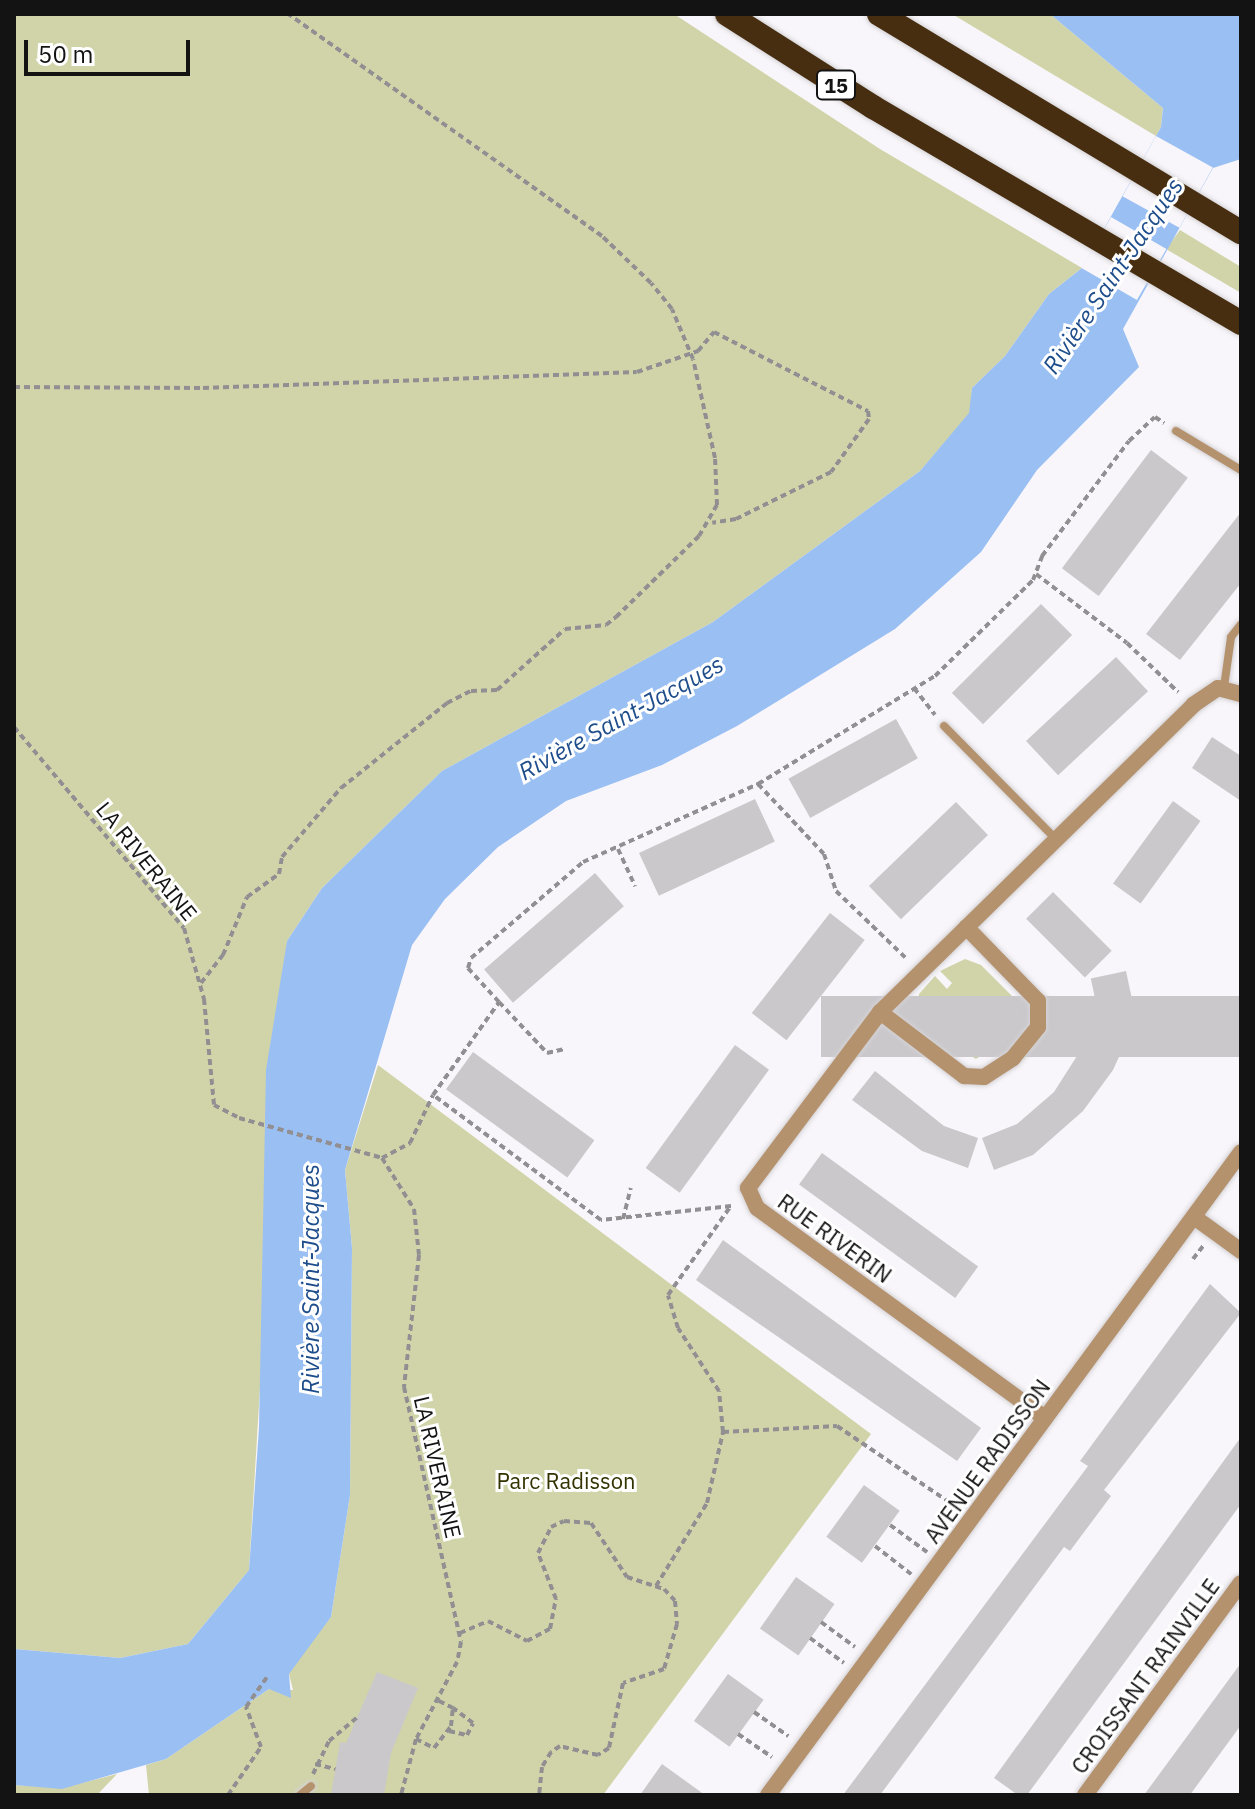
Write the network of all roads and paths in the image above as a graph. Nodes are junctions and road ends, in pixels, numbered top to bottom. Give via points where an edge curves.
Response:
1 (288, 14) edge
2 (727, 14) edge
3 (879, 14) edge
4 (1194, 204) junction
5 (1241, 224) edge
6 (1241, 232) edge
7 (1241, 323) edge
8 (691, 354) junction
9 (14, 387) edge
10 (1176, 431) joint
11 (1241, 470) edge
12 (711, 523) junction
13 (1036, 574) junction
14 (1241, 624) edge
15 (1224, 687) junction
16 (914, 688) junction
17 (1241, 694) edge
18 (1193, 705) junction
19 (944, 726) joint
20 (14, 727) edge
21 (758, 784) junction
22 (1056, 839) junction
23 (618, 848) junction
24 (635, 886) dead end
25 (966, 927) junction
26 (921, 971) junction
27 (201, 983) junction
28 (499, 1002) junction
29 (880, 1012) junction
30 (565, 1049) dead end
31 (433, 1095) junction
32 (1241, 1152) edge
33 (382, 1158) junction
34 (631, 1188) dead end
35 (1194, 1217) junction
36 (623, 1219) junction
37 (1241, 1251) edge
38 (1045, 1418) junction
39 (723, 1432) junction
40 (972, 1518) junction
41 (1241, 1583) edge
42 (656, 1586) junction
43 (561, 1589) dead end
44 (553, 1591) junction
45 (460, 1633) junction
46 (527, 1641) junction
47 (529, 1650) dead end
48 (268, 1675) dead end
49 (435, 1699) junction
50 (453, 1708) junction
51 (360, 1715) dead end
52 (449, 1731) junction
53 (416, 1739) junction
54 (335, 1769) dead end
55 (311, 1786) dead end
56 (228, 1795) edge
57 (300, 1795) edge
58 (401, 1795) edge
59 (539, 1795) edge
60 (768, 1795) edge
61 (1085, 1795) edge

1 - 8 path via 602,236 672,309
2 - 7 highway, 15
3 - 4 highway
4 - 5 highway
4 - 6 highway
8 - 9 path via 637,372 454,382
8 - 12 path via 718,486
8 - 12 path via 714,332 868,411 869,419 831,472 736,519
10 - 11 lane
10 - 13 path via 1155,417 1129,441 1042,556
12 - 27 path via 606,625 565,629 497,690 471,691 447,703 341,788 282,857 279,874 247,897 223,955
13 - 16 path via 935,676
13 - 18 path via 1127,643
14 - 15 lane via 1231,637
15 - 17 street
15 - 18 street, RUE RIVERIN
16 - 19 path
16 - 21 path
18 - 22 street, RUE RIVERIN
19 - 22 lane
20 - 27 path, LA RIVERAINE via 176,916
21 - 23 path
21 - 26 path via 824,854 836,891
22 - 25 street, RUE RIVERIN
23 - 24 path
23 - 28 path via 583,862 471,958 468,968
25 - 26 street, RUE RIVERIN
25 - 29 street via 1038,1001 1038,1027 1019,1052 984,1077 964,1076
26 - 29 street, RUE RIVERIN
27 - 33 path, LA RIVERAINE via 212,1102 239,1118
28 - 30 path via 547,1053
28 - 31 path
29 - 38 street, RUE RIVERIN via 751,1182 751,1202
31 - 33 path via 410,1143
31 - 36 path via 601,1220
32 - 35 street, AVENUE RADISSON
33 - 45 path, LA RIVERAINE via 406,1188 419,1230 404,1387
34 - 36 path
35 - 37 street
35 - 38 street, AVENUE RADISSON
36 - 39 path via 731,1206 668,1295 678,1328 719,1391
38 - 40 street, AVENUE RADISSON
39 - 40 path via 837,1426
39 - 42 path via 707,1503
40 - 60 street, AVENUE RADISSON
41 - 61 street, CROISSANT RAINVILLE
42 - 44 path via 627,1577 605,1537 579,1520 551,1527 541,1540 541,1565
42 - 59 path via 675,1601 678,1611 664,1669 622,1682 609,1748 581,1756 563,1744 546,1758
43 - 44 path
44 - 46 path via 557,1614 550,1629
45 - 46 path via 488,1621
45 - 49 path, LA RIVERAINE via 457,1662
46 - 47 path
48 - 56 path via 246,1707 261,1747
49 - 50 path
49 - 53 path, LA RIVERAINE
50 - 52 path
50 - 52 path via 473,1723 467,1735
51 - 54 path via 315,1764
52 - 53 path via 434,1748
53 - 58 path, LA RIVERAINE
55 - 57 lane

